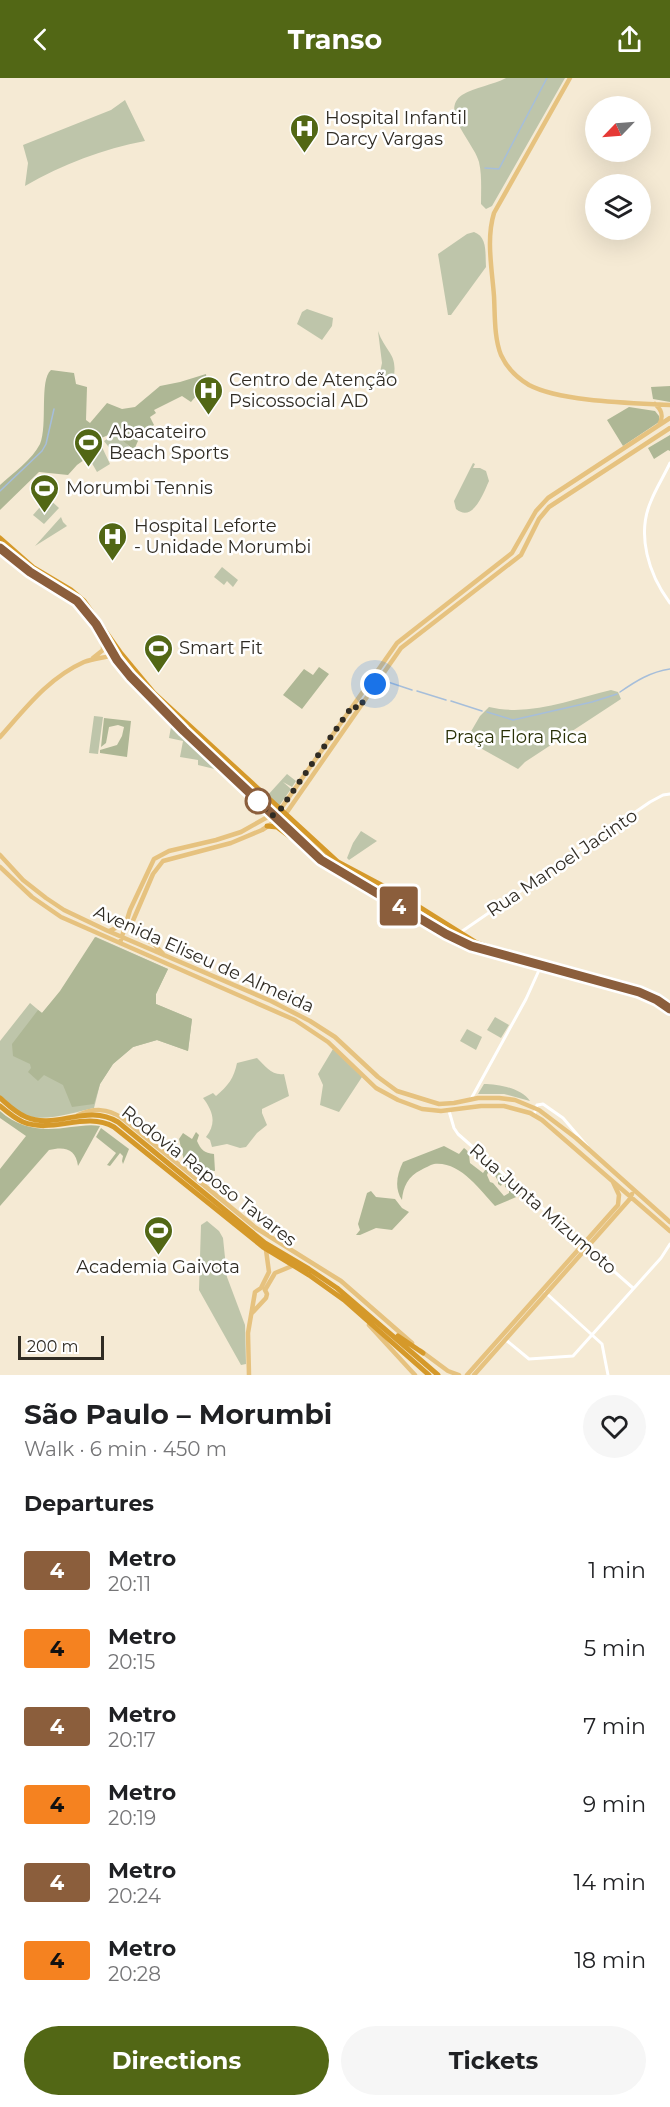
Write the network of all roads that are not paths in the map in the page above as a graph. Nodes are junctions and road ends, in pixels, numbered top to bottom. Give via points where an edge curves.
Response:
1 (570, 78) edge
2 (655, 404) junction
3 (670, 406) edge
4 (670, 418) edge
5 (657, 427) junction
6 (670, 428) edge
7 (630, 447) junction
8 (633, 453) junction
9 (670, 463) edge
10 (0, 538) edge
11 (0, 547) edge
12 (670, 603) edge
13 (445, 604) junction
14 (449, 610) junction
15 (103, 639) junction
16 (117, 654) junction
17 (91, 660) junction
18 (351, 708) junction
19 (357, 712) junction
20 (0, 737) edge
21 (670, 794) edge
22 (278, 812) junction
23 (283, 817) junction
24 (267, 826) junction
25 (241, 832) junction
26 (300, 832) junction
27 (244, 838) junction
28 (0, 855) edge
29 (0, 867) edge
30 (127, 916) junction
31 (108, 931) junction
32 (122, 936) junction
33 (458, 936) junction
34 (151, 942) junction
35 (120, 943) junction
36 (148, 948) junction
37 (133, 949) junction
38 (164, 954) junction
39 (541, 966) junction
40 (670, 1005) edge
41 (670, 1010) edge
42 (0, 1098) edge
43 (471, 1099) junction
44 (0, 1106) edge
45 (535, 1108) junction
46 (449, 1112) junction
47 (534, 1115) junction
48 (75, 1116) junction
49 (611, 1179) junction
50 (633, 1189) junction
51 (189, 1197) dead end
52 (631, 1197) junction
53 (642, 1206) junction
54 (620, 1210) junction
55 (224, 1215) junction
56 (670, 1222) edge
57 (670, 1231) edge
58 (670, 1244) edge
59 (586, 1246) junction
60 (267, 1250) junction
61 (292, 1266) junction
62 (633, 1288) junction
63 (263, 1289) junction
64 (545, 1292) junction
65 (256, 1297) junction
66 (262, 1300) junction
67 (358, 1312) junction
68 (252, 1313) junction
69 (381, 1325) junction
70 (593, 1334) junction
71 (506, 1340) junction
72 (423, 1353) junction
73 (449, 1373) edge
74 (249, 1375) edge
75 (416, 1375) edge
76 (429, 1375) edge
77 (438, 1375) edge
78 (459, 1375) edge
79 (467, 1375) edge
80 (474, 1375) edge
81 (608, 1375) edge

1 - 2 main road via 494,213 490,227 500,353 516,376 544,391
2 - 3 main road
2 - 5 main road via 662,416
4 - 5 main road
5 - 7 main road
6 - 8 main road
7 - 8 main road via 628,451
7 - 13 main road via 548,498 512,553
8 - 14 main road via 549,507 520,555
9 - 12 street via 651,500 645,528 649,562
10 - 16 highway via 34,568 78,596 94,613
11 - 15 highway via 32,575 75,600
13 - 14 main road
13 - 18 main road via 397,643
14 - 19 main road via 401,648
15 - 16 highway
15 - 17 main road via 103,650
16 - 17 main road
16 - 22 highway via 155,702
17 - 20 main road via 48,685
18 - 19 main road
18 - 22 main road
19 - 23 main road
21 - 33 street, Rua Manoel Jacinto via 660,796 608,830
22 - 23 highway
22 - 25 main road
23 - 24 main road
23 - 26 highway
24 - 26 highway via 277,826 289,836
24 - 27 main road
25 - 27 main road
25 - 30 main road via 157,856
26 - 33 highway via 343,865 402,896
27 - 34 main road via 160,863 132,923 135,932
28 - 31 main road, Avenida Eliseu de Almeida via 46,898
29 - 35 main road, Avenida Eliseu de Almeida via 56,914
30 - 31 main road via 120,926
30 - 32 main road
31 - 32 main road, Avenida Eliseu de Almeida
32 - 35 main road
32 - 36 main road, Avenida Eliseu de Almeida
33 - 39 highway
34 - 36 main road
34 - 38 main road
35 - 37 main road, Avenida Eliseu de Almeida
36 - 37 main road
36 - 38 main road, Avenida Eliseu de Almeida
37 - 46 main road, Avenida Eliseu de Almeida via 296,1020 328,1042 376,1088 398,1101
38 - 43 main road, Avenida Eliseu de Almeida via 306,1019 334,1037 397,1091 439,1104
39 - 40 highway via 657,996
39 - 41 highway via 653,999
39 - 43 street
42 - 48 highway, Rodovia Raposo Tavares via 30,1119
43 - 45 main road, Avenida Eliseu de Almeida via 508,1098
44 - 55 highway, Rodovia Raposo Tavares via 34,1125 89,1120 108,1124
45 - 47 street
45 - 50 main road, Avenida Eliseu de Almeida via 556,1121
46 - 47 main road, Avenida Eliseu de Almeida via 495,1105
46 - 59 street, Rua Junta Mizumoto via 454,1128
47 - 49 main road, Avenida Eliseu de Almeida via 552,1126
48 - 69 highway, Rodovia Raposo Tavares via 99,1115 124,1126 265,1243 324,1278
48 - 72 main road via 91,1110 111,1112 122,1118 256,1228 341,1281
49 - 52 main road, Avenida Eliseu de Almeida
49 - 59 main road via 619,1193 619,1203
50 - 52 main road
50 - 56 main road, Avenida Eliseu de Almeida
51 - 55 highway via 194,1195
52 - 53 main road, Avenida Eliseu de Almeida
52 - 54 main road
53 - 54 main road via 628,1205
53 - 57 main road, Avenida Eliseu de Almeida
54 - 59 main road
55 - 60 highway, Rodovia Raposo Tavares
58 - 62 street
59 - 62 street, Rua Junta Mizumoto
59 - 64 main road
60 - 61 highway, Rodovia Raposo Tavares
60 - 63 main road via 269,1272
61 - 63 main road via 274,1273
61 - 67 highway, Rodovia Raposo Tavares
62 - 70 street
63 - 65 main road via 256,1291
63 - 66 main road via 267,1296
64 - 70 street
64 - 71 main road
64 - 79 main road
65 - 66 main road
65 - 68 main road
66 - 68 main road
67 - 75 main road
67 - 76 highway, Rodovia Raposo Tavares
68 - 74 main road
69 - 72 highway
69 - 77 highway, Rodovia Raposo Tavares
70 - 71 street via 573,1356 529,1359
70 - 81 street via 603,1346
71 - 80 main road
72 - 73 main road
73 - 78 main road

